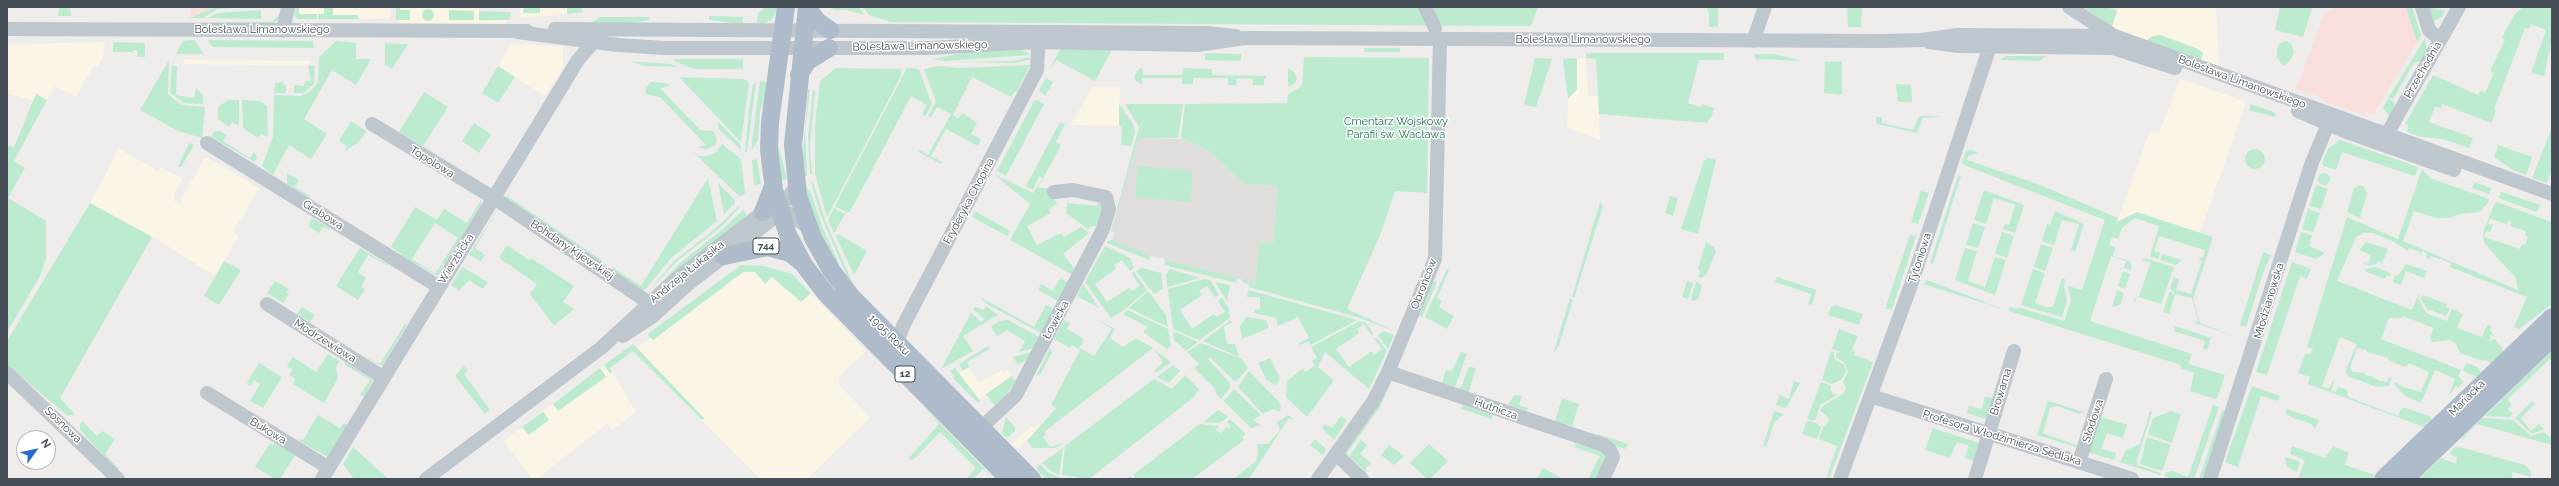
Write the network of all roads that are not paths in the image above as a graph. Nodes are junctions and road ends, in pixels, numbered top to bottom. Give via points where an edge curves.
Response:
1 (288, 7) edge
2 (786, 7) edge
3 (807, 7) edge
4 (1425, 7) edge
5 (1765, 7) edge
6 (2069, 7) edge
7 (2422, 7) edge
8 (2459, 7) edge
9 (7, 28) edge
10 (623, 30) junction
11 (783, 30) junction
12 (804, 30) junction
13 (830, 30) junction
14 (2095, 30) junction
15 (283, 31) junction
16 (517, 32) junction
17 (1437, 33) junction
18 (1044, 39) junction
19 (2440, 40) junction
20 (594, 41) junction
21 (1753, 41) junction
22 (1990, 41) junction
23 (2081, 47) junction
24 (781, 48) junction
25 (802, 48) junction
26 (829, 48) junction
27 (799, 76) junction
28 (372, 124) dead end
29 (2328, 124) junction
30 (2387, 134) junction
31 (207, 143) dead end
32 (796, 186) junction
33 (1054, 192) dead end
34 (2552, 194) edge
35 (493, 199) junction
36 (2552, 204) edge
37 (771, 212) junction
38 (809, 228) junction
39 (724, 256) junction
40 (804, 265) junction
41 (439, 287) junction
42 (649, 303) junction
43 (267, 304) dead end
44 (2552, 317) edge
45 (903, 326) junction
46 (885, 331) junction
47 (2552, 338) edge
48 (900, 346) junction
49 (601, 348) junction
50 (2014, 351) dead end
51 (1388, 372) junction
52 (7, 373) edge
53 (384, 378) junction
54 (2106, 379) dead end
55 (207, 393) dead end
56 (1871, 396) junction
57 (981, 428) junction
58 (1989, 433) junction
59 (1336, 454) junction
60 (2079, 462) junction
61 (325, 474) edge
62 (118, 479) edge
63 (426, 479) edge
64 (1009, 479) edge
65 (1032, 479) edge
66 (1318, 479) edge
67 (1362, 479) edge
68 (1603, 479) edge
69 (1840, 479) edge
70 (1975, 479) edge
71 (2132, 479) edge
72 (2210, 479) edge
73 (2383, 479) edge
74 (2405, 479) edge

1 - 15 street
2 - 11 main road, 12
3 - 12 main road, 12
3 - 13 main road via 816,20
4 - 17 street
5 - 21 street
6 - 14 street
7 - 19 street via 2432,34
8 - 19 street, Przechodnia
9 - 15 street, Bolesława Limanowskiego
10 - 11 street, Bolesława Limanowskiego
10 - 16 street, Bolesława Limanowskiego via 585,28
10 - 20 street, Bolesława Limanowskiego via 606,34
11 - 12 street, Bolesława Limanowskiego
11 - 24 main road, 1905 Roku / 12
12 - 13 street, Bolesława Limanowskiego
12 - 25 main road, 12
13 - 18 street, Bolesława Limanowskiego
14 - 22 street, Bolesława Limanowskiego
14 - 23 street via 2091,42
14 - 30 street, Bolesława Limanowskiego
15 - 16 street, Bolesława Limanowskiego
16 - 20 street, Bolesława Limanowskiego
17 - 18 street, Bolesława Limanowskiego via 1245,38 1215,33
17 - 21 street, Bolesława Limanowskiego
17 - 51 street, Obrońców via 1435,259
18 - 26 street, Bolesława Limanowskiego via 943,48
18 - 45 street, Fryderyka Chopina via 1036,74
19 - 30 street, Przechodnia
20 - 24 street, Bolesława Limanowskiego via 645,48
20 - 35 street, Wierzbicka via 578,60
21 - 22 street, Bolesława Limanowskiego via 1921,40 1950,35
22 - 23 street, Bolesława Limanowskiego
22 - 56 street, Tytoniowa via 1911,285
23 - 29 street, Bolesława Limanowskiego via 2113,48 2132,53
24 - 25 street, Bolesława Limanowskiego
24 - 37 main road, 1905 Roku / 12 via 769,137 773,185
25 - 26 street, Bolesława Limanowskiego
25 - 27 main road, 1905 Roku / 12
26 - 27 main road via 808,61
27 - 32 main road, 1905 Roku / 12 via 793,132
28 - 35 street, Topolowa
29 - 36 street, Bolesława Limanowskiego
29 - 72 street, Młodzianowska via 2311,165
30 - 34 street, Bolesława Limanowskiego
31 - 41 street, Grabowa
32 - 37 street, 744
32 - 38 main road, 1905 Roku / 12
33 - 57 street, Łowicka via 1074,190 1095,193 1108,199 1109,209 1101,234 1018,391 1008,405
35 - 41 street, Wierzbicka
35 - 42 street, Bohdany Kijewskiej
37 - 38 street via 797,218
37 - 39 street, Andrzeja Łukasika / 744
37 - 40 main road, 1905 Roku / 12 via 788,235
37 - 42 street, Andrzeja Łukasika / 744 via 688,269
38 - 46 main road, 1905 Roku / 12 via 838,280
39 - 40 main road, 744 via 768,247 790,253
39 - 49 street, Andrzeja Łukasika / 744 via 652,317
40 - 64 main road, 1905 Roku / 12 via 835,304
41 - 53 street, Wierzbicka
42 - 49 street, Andrzeja Łukasika / 744
43 - 53 street, Modrzewiowa
44 - 73 main road, Mariacka
45 - 46 street
45 - 48 street, Fryderyka Chopina via 899,338
46 - 48 main road, 1905 Roku / 12
47 - 74 main road, Mariacka
48 - 57 main road, 1905 Roku / 12
49 - 63 street, Andrzeja Łukasika / 744
50 - 58 street, Browarna
51 - 59 street, Obrońców via 1374,400
51 - 68 street, Hutnicza via 1604,445 1613,457
52 - 62 street, Sosnowa
53 - 61 street, Wierzbicka
54 - 60 street, Słodowa
55 - 61 street, Bukowa
56 - 58 street, Profesora Włodzimierza Sedlaka
56 - 69 street, Tytoniowa
57 - 65 main road, 1905 Roku / 12
58 - 60 street, Profesora Włodzimierza Sedlaka
58 - 70 street, Browarna
59 - 66 street, Obrońców
59 - 67 street
60 - 71 street, Profesora Włodzimierza Sedlaka

